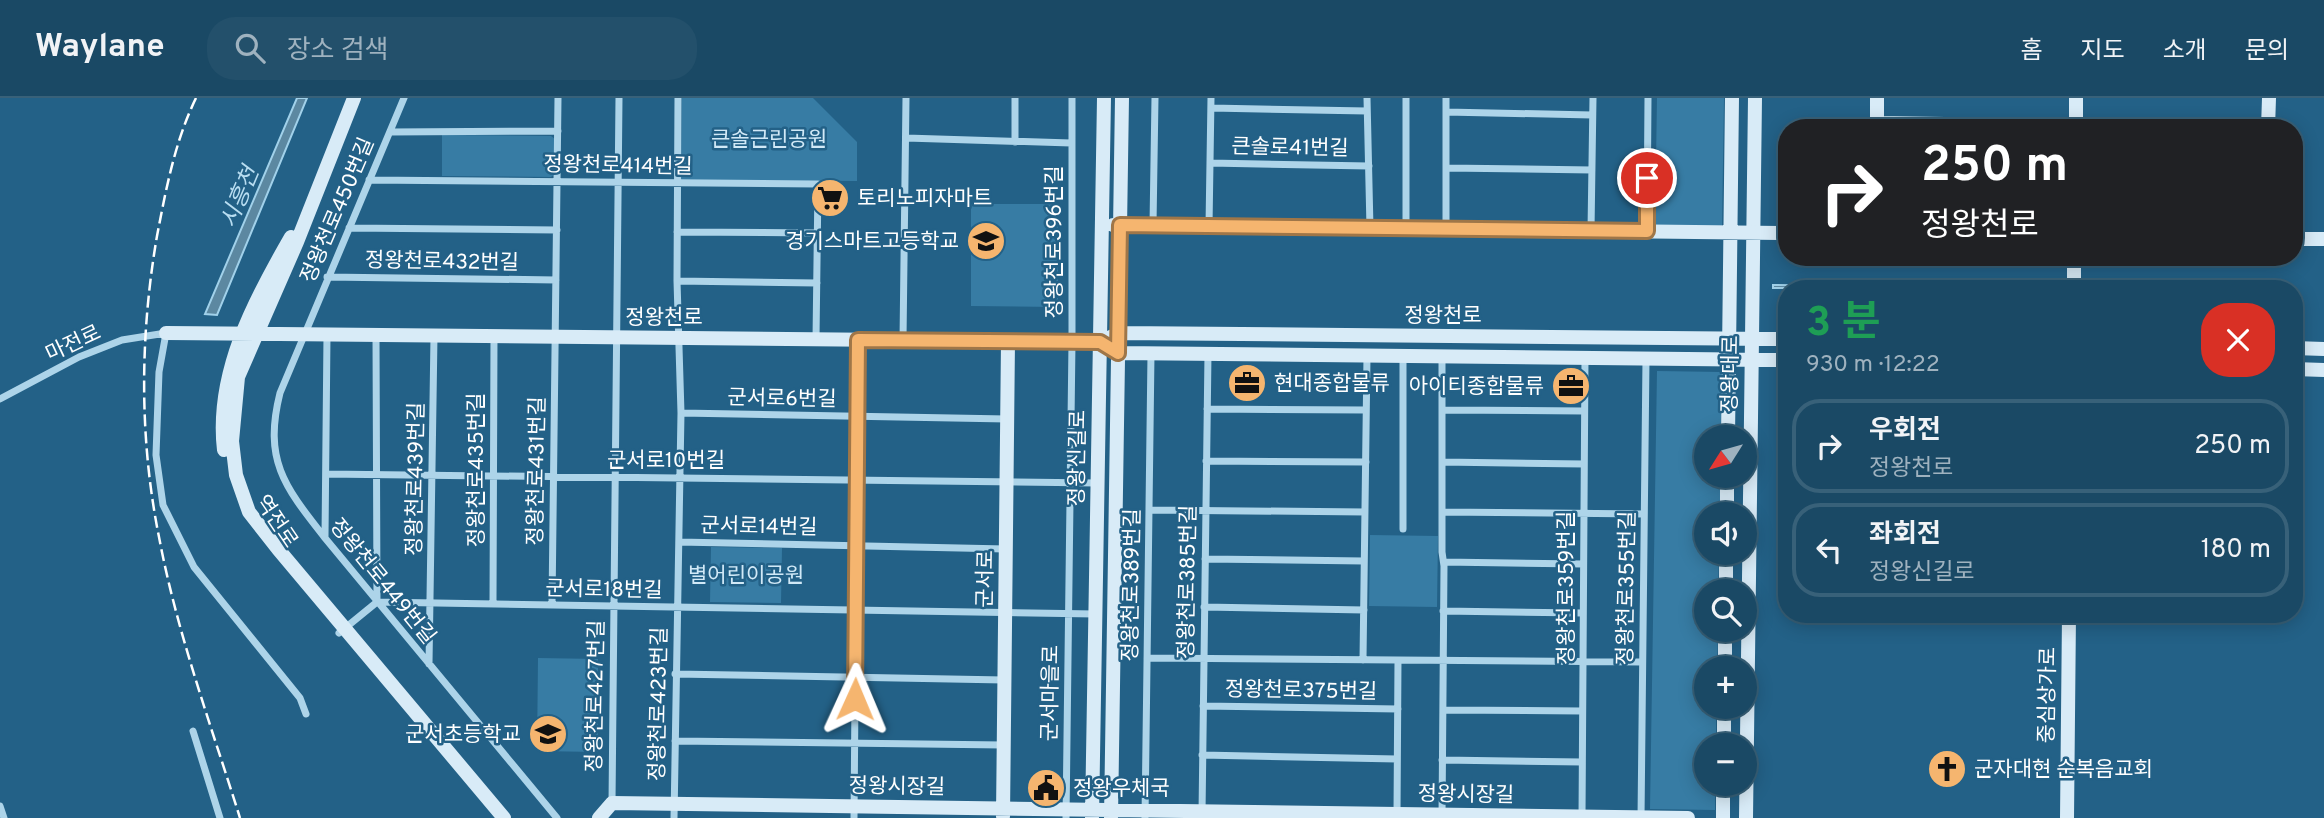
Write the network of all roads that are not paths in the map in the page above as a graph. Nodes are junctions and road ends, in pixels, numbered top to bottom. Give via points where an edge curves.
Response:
1 (354, 98) edge
2 (404, 98) edge
3 (558, 98) edge
4 (619, 98) edge
5 (678, 98) edge
6 (906, 98) edge
7 (1015, 98) edge
8 (1072, 98) edge
9 (1104, 98) edge
10 (1122, 98) edge
11 (1155, 98) edge
12 (1211, 98) edge
13 (1367, 98) edge
14 (1406, 98) edge
15 (1446, 98) edge
16 (1593, 98) edge
17 (1648, 98) edge
18 (1732, 98) edge
19 (1755, 98) edge
20 (1877, 98) edge
21 (2076, 98) edge
22 (2269, 98) edge
23 (1211, 108) junction
24 (1367, 111) junction
25 (1446, 112) junction
26 (1592, 115) junction
27 (1877, 119) edge
28 (2076, 119) edge
29 (2269, 119) edge
30 (390, 131) junction
31 (558, 131) junction
32 (906, 138) junction
33 (1015, 142) junction
34 (1071, 143) junction
35 (1210, 163) junction
36 (1369, 166) junction
37 (1446, 167) junction
38 (1592, 170) junction
39 (369, 180) junction
40 (557, 181) junction
41 (618, 182) junction
42 (677, 183) junction
43 (1101, 224) junction
44 (1120, 225) junction
45 (1153, 225) junction
46 (1209, 226) junction
47 (349, 228) junction
48 (1370, 228) junction
49 (1406, 228) junction
50 (1446, 229) junction
51 (557, 230) junction
52 (1591, 230) junction
53 (1647, 231) junction
54 (677, 232) junction
55 (1730, 232) junction
56 (817, 233) junction
57 (1753, 233) junction
58 (1778, 233) edge
59 (2303, 239) edge
60 (2324, 239) edge
61 (327, 277) junction
62 (556, 280) junction
63 (677, 281) junction
64 (817, 283) junction
65 (166, 333) junction
66 (1119, 333) junction
67 (242, 335) junction
68 (303, 335) junction
69 (327, 335) junction
70 (376, 336) junction
71 (435, 336) junction
72 (494, 337) junction
73 (555, 337) junction
74 (616, 338) junction
75 (680, 338) junction
76 (1729, 338) junction
77 (1752, 338) junction
78 (1778, 339) edge
79 (816, 340) junction
80 (858, 340) junction
81 (904, 340) junction
82 (1008, 341) junction
83 (1072, 342) junction
84 (1100, 342) junction
85 (2303, 348) edge
86 (2324, 349) edge
87 (1118, 353) junction
88 (1151, 353) junction
89 (1208, 354) junction
90 (1367, 355) junction
91 (1404, 356) junction
92 (1441, 356) junction
93 (1585, 358) junction
94 (1646, 358) junction
95 (1729, 359) junction
96 (1751, 360) junction
97 (1778, 360) edge
98 (2303, 369) edge
99 (2324, 370) edge
100 (0, 399) edge
101 (1207, 409) junction
102 (1366, 410) junction
103 (1442, 410) junction
104 (1584, 411) junction
105 (681, 413) junction
106 (858, 417) junction
107 (1007, 419) junction
108 (1728, 425) edge
109 (1206, 461) junction
110 (1366, 462) junction
111 (1442, 463) junction
112 (1584, 464) junction
113 (326, 474) junction
114 (376, 474) junction
115 (433, 475) junction
116 (494, 476) junction
117 (554, 476) junction
118 (615, 477) junction
119 (680, 477) junction
120 (857, 480) junction
121 (1007, 482) junction
122 (1070, 482) junction
123 (1098, 483) junction
124 (1149, 510) junction
125 (1206, 510) junction
126 (1365, 512) junction
127 (1442, 512) junction
128 (1584, 513) junction
129 (1644, 514) junction
130 (1403, 529) dead end
131 (325, 538) junction
132 (679, 542) junction
133 (856, 546) junction
134 (1006, 549) junction
135 (1205, 559) junction
136 (1364, 561) junction
137 (1444, 562) junction
138 (1583, 564) junction
139 (377, 602) junction
140 (431, 603) junction
141 (493, 604) junction
142 (552, 605) junction
143 (614, 606) junction
144 (1204, 607) junction
145 (677, 608) junction
146 (856, 610) junction
147 (1364, 610) junction
148 (1069, 611) junction
149 (1443, 611) junction
150 (1005, 613) junction
151 (1583, 613) junction
152 (1096, 614) junction
153 (2069, 623) edge
154 (342, 631) junction
155 (1147, 658) junction
156 (1204, 659) junction
157 (1363, 660) junction
158 (1398, 660) junction
159 (1443, 660) junction
160 (1583, 662) junction
161 (1642, 662) junction
162 (429, 665) junction
163 (675, 674) junction
164 (855, 677) junction
165 (1004, 680) junction
166 (1203, 706) junction
167 (1398, 709) junction
168 (1443, 710) junction
169 (1582, 711) junction
170 (306, 714) dead end
171 (192, 731) dead end
172 (675, 741) junction
173 (855, 743) junction
174 (1004, 745) junction
175 (1202, 755) junction
176 (1397, 759) junction
177 (1442, 760) junction
178 (1582, 762) junction
179 (1723, 796) edge
180 (612, 803) junction
181 (0, 806) edge
182 (674, 811) edge
183 (854, 812) edge
184 (1003, 813) edge
185 (1066, 814) edge
186 (1092, 814) edge
187 (1111, 814) edge
188 (1145, 814) edge
189 (1202, 815) edge
190 (1397, 816) edge
191 (1442, 817) edge
192 (1582, 817) edge
193 (4, 818) edge
194 (220, 818) edge
195 (496, 818) edge
196 (504, 818) edge
197 (557, 818) edge
198 (599, 818) edge
199 (1641, 818) edge
200 (1688, 818) edge
201 (1723, 818) edge
202 (1746, 818) edge
203 (2067, 818) edge

1 - 67 street, 역전로 via 316,193
2 - 30 street, 정왕천로450번길
3 - 31 street
4 - 41 street, 정왕천로427번길
5 - 42 street, 정왕천로423번길
6 - 32 street
7 - 33 street
8 - 34 street, 정왕천로396번길
9 - 43 street, 정왕신길로
10 - 44 street, 정왕신길로
11 - 45 street
12 - 23 street, 큰솔로41번길
13 - 24 street
14 - 49 street
15 - 25 street
16 - 26 street
17 - 53 street
18 - 55 street, 정왕대로
19 - 57 street, 정왕대로
20 - 27 street
21 - 28 street
22 - 29 street
23 - 24 street, 큰솔로41번길
23 - 35 street, 큰솔로41번길
24 - 36 street
25 - 26 street
25 - 37 street
26 - 38 street
30 - 31 street
30 - 39 street, 정왕천로450번길
31 - 40 street
32 - 33 street, 정왕천로396번길
32 - 81 street
33 - 34 street, 정왕천로396번길
34 - 83 street, 정왕천로396번길
35 - 36 street, 큰솔로41번길
35 - 46 street, 큰솔로41번길
36 - 48 street
37 - 38 street
37 - 50 street
38 - 52 street
39 - 40 street, 정왕천로414번길
39 - 47 street, 정왕천로450번길
40 - 41 street, 정왕천로414번길
40 - 51 street
41 - 42 street, 정왕천로414번길
41 - 74 street, 정왕천로427번길
42 - 54 street, 정왕천로423번길
42 - 56 street, 정왕천로414번길 via 818,184
43 - 44 street
43 - 84 street, 정왕신길로
44 - 45 street
44 - 66 street, 정왕신길로
45 - 46 street
46 - 48 street
47 - 51 street, 정왕천로432번길
47 - 61 street, 정왕천로450번길
48 - 49 street
49 - 50 street
50 - 52 street
51 - 62 street
52 - 53 street
53 - 55 street
54 - 56 street
54 - 63 street, 정왕천로423번길
55 - 57 street
55 - 76 street, 정왕대로
56 - 64 street, 정왕천로414번길
57 - 58 street
57 - 77 street, 정왕대로
59 - 60 street
61 - 62 street, 정왕천로432번길
61 - 68 street, 정왕천로450번길
62 - 73 street
63 - 64 street
63 - 75 street, 정왕천로423번길
64 - 79 street, 정왕천로414번길
65 - 67 street, 정왕천로
65 - 100 street, 마전로 via 122,340 79,357
65 - 170 street via 159,372 156,455 163,505 194,567 300,698
66 - 76 street, 정왕천로
66 - 84 street, 정왕천로
66 - 87 street, 정왕신길로
67 - 68 street, 정왕천로
67 - 154 street, 역전로 via 233,356 222,432 232,482 247,522
68 - 69 street, 정왕천로
68 - 131 street, 정왕천로449번길 via 280,393 274,434 282,479
69 - 70 street, 정왕천로
69 - 113 street
70 - 71 street, 정왕천로
70 - 114 street
71 - 72 street, 정왕천로
71 - 115 street, 정왕천로439번길
72 - 73 street, 정왕천로
72 - 116 street, 정왕천로435번길
73 - 74 street, 정왕천로
73 - 117 street, 정왕천로431번길
74 - 75 street, 정왕천로
74 - 118 street, 정왕천로427번길
75 - 79 street, 정왕천로
75 - 105 street, 정왕천로423번길
76 - 77 street, 정왕천로
76 - 95 street, 정왕대로
77 - 78 street, 정왕천로
77 - 96 street, 정왕대로
79 - 80 street, 정왕천로
80 - 81 street, 정왕천로
80 - 106 street
81 - 82 street, 정왕천로
82 - 83 street, 정왕천로
82 - 107 street, 군서로
83 - 84 street, 정왕천로
83 - 122 street, 군서마을로
84 - 87 street
84 - 123 street, 정왕신길로
85 - 86 street
87 - 88 street, 정왕천로
87 - 187 street, 정왕신길로
88 - 89 street, 정왕천로
88 - 124 street, 정왕천로389번길
89 - 90 street, 정왕천로
89 - 101 street, 정왕천로385번길
90 - 91 street, 정왕천로
90 - 102 street, 정왕천로375번길
91 - 92 street, 정왕천로
91 - 130 street, 정왕천로
92 - 93 street, 정왕천로
92 - 103 street
93 - 94 street, 정왕천로
93 - 104 street, 정왕천로359번길
94 - 95 street, 정왕천로
94 - 129 street, 정왕천로355번길
95 - 96 street, 정왕천로
95 - 108 street, 정왕대로
96 - 97 street, 정왕천로
96 - 202 street, 정왕대로
98 - 99 street
101 - 102 street
101 - 109 street, 정왕천로385번길
102 - 110 street, 정왕천로375번길
103 - 104 street
103 - 111 street
104 - 112 street, 정왕천로359번길
105 - 106 street, 군서로6번길
105 - 119 street, 정왕천로423번길
106 - 107 street, 군서로6번길
106 - 120 street
107 - 121 street, 군서로
109 - 110 street
109 - 125 street, 정왕천로385번길
110 - 126 street, 정왕천로375번길
111 - 112 street
111 - 127 street
112 - 128 street, 정왕천로359번길
113 - 114 street, 군서로10번길
113 - 131 street
114 - 115 street, 군서로10번길
114 - 139 street
115 - 116 street, 군서로10번길
115 - 140 street, 정왕천로439번길
116 - 117 street, 군서로10번길
116 - 141 street, 정왕천로435번길
117 - 118 street, 군서로10번길
117 - 142 street, 정왕천로431번길
118 - 119 street, 군서로10번길
118 - 143 street, 정왕천로427번길
119 - 120 street, 군서로10번길
119 - 132 street, 정왕천로423번길
120 - 121 street, 군서로10번길
120 - 133 street
121 - 122 street
121 - 134 street, 군서로
122 - 123 street
122 - 148 street, 군서마을로
123 - 152 street, 정왕신길로
124 - 125 street
124 - 155 street, 정왕천로389번길
125 - 126 street
125 - 135 street, 정왕천로385번길
126 - 136 street, 정왕천로375번길
127 - 128 street
127 - 137 street
128 - 129 street
128 - 138 street, 정왕천로359번길
129 - 161 street, 정왕천로355번길
131 - 139 street, 정왕천로449번길
132 - 133 street, 군서로14번길
132 - 145 street, 정왕천로423번길
133 - 134 street, 군서로14번길
133 - 146 street
134 - 150 street, 군서로
135 - 136 street
135 - 144 street, 정왕천로385번길
136 - 147 street, 정왕천로375번길
137 - 138 street
137 - 149 street
138 - 151 street, 정왕천로359번길
139 - 140 street, 군서로18번길
139 - 154 street
139 - 162 street, 정왕천로449번길
140 - 141 street, 군서로18번길
140 - 162 street, 정왕천로439번길
141 - 142 street, 군서로18번길
142 - 143 street, 군서로18번길
143 - 145 street, 군서로18번길
143 - 180 street, 정왕천로427번길
144 - 147 street
144 - 156 street, 정왕천로385번길
145 - 146 street, 군서로18번길
145 - 163 street, 정왕천로423번길
146 - 150 street, 군서로18번길
146 - 164 street
147 - 157 street, 정왕천로375번길
148 - 150 street
148 - 152 street
148 - 185 street, 군서마을로
149 - 151 street
149 - 159 street
150 - 165 street, 군서로
151 - 160 street, 정왕천로359번길
152 - 186 street, 정왕신길로
153 - 203 street, 중심상가로
154 - 195 street, 역전로
154 - 196 street, 역전로
155 - 156 street, 정왕천로375번길
155 - 188 street, 정왕천로389번길
156 - 157 street, 정왕천로375번길
156 - 166 street, 정왕천로385번길
157 - 158 street, 정왕천로375번길
158 - 159 street
158 - 167 street, 정왕천로375번길
159 - 160 street
159 - 168 street
160 - 161 street
160 - 169 street, 정왕천로359번길
161 - 199 street, 정왕천로355번길
162 - 197 street, 정왕천로449번길
163 - 164 street
163 - 172 street, 정왕천로423번길
164 - 165 street
164 - 173 street
165 - 174 street, 군서로
166 - 167 street, 정왕천로375번길
166 - 175 street, 정왕천로385번길
167 - 176 street, 정왕천로375번길
168 - 169 street
168 - 177 street
169 - 178 street, 정왕천로359번길
171 - 194 street
172 - 173 street
172 - 182 street, 정왕천로423번길
173 - 174 street
173 - 183 street
174 - 184 street, 군서로
175 - 176 street
175 - 189 street, 정왕천로385번길
176 - 190 street, 정왕천로375번길
177 - 178 street
177 - 191 street
178 - 192 street, 정왕천로359번길
179 - 201 street
180 - 182 street, 정왕시장길
180 - 198 street
181 - 193 street
182 - 183 street, 정왕시장길
183 - 184 street, 정왕시장길
184 - 185 street, 정왕시장길
185 - 186 street, 정왕시장길
186 - 187 street, 정왕시장길
187 - 188 street, 정왕시장길
188 - 189 street, 정왕시장길
189 - 190 street, 정왕시장길
190 - 191 street, 정왕시장길
191 - 192 street, 정왕시장길
192 - 199 street, 정왕시장길
199 - 200 street, 정왕시장길

